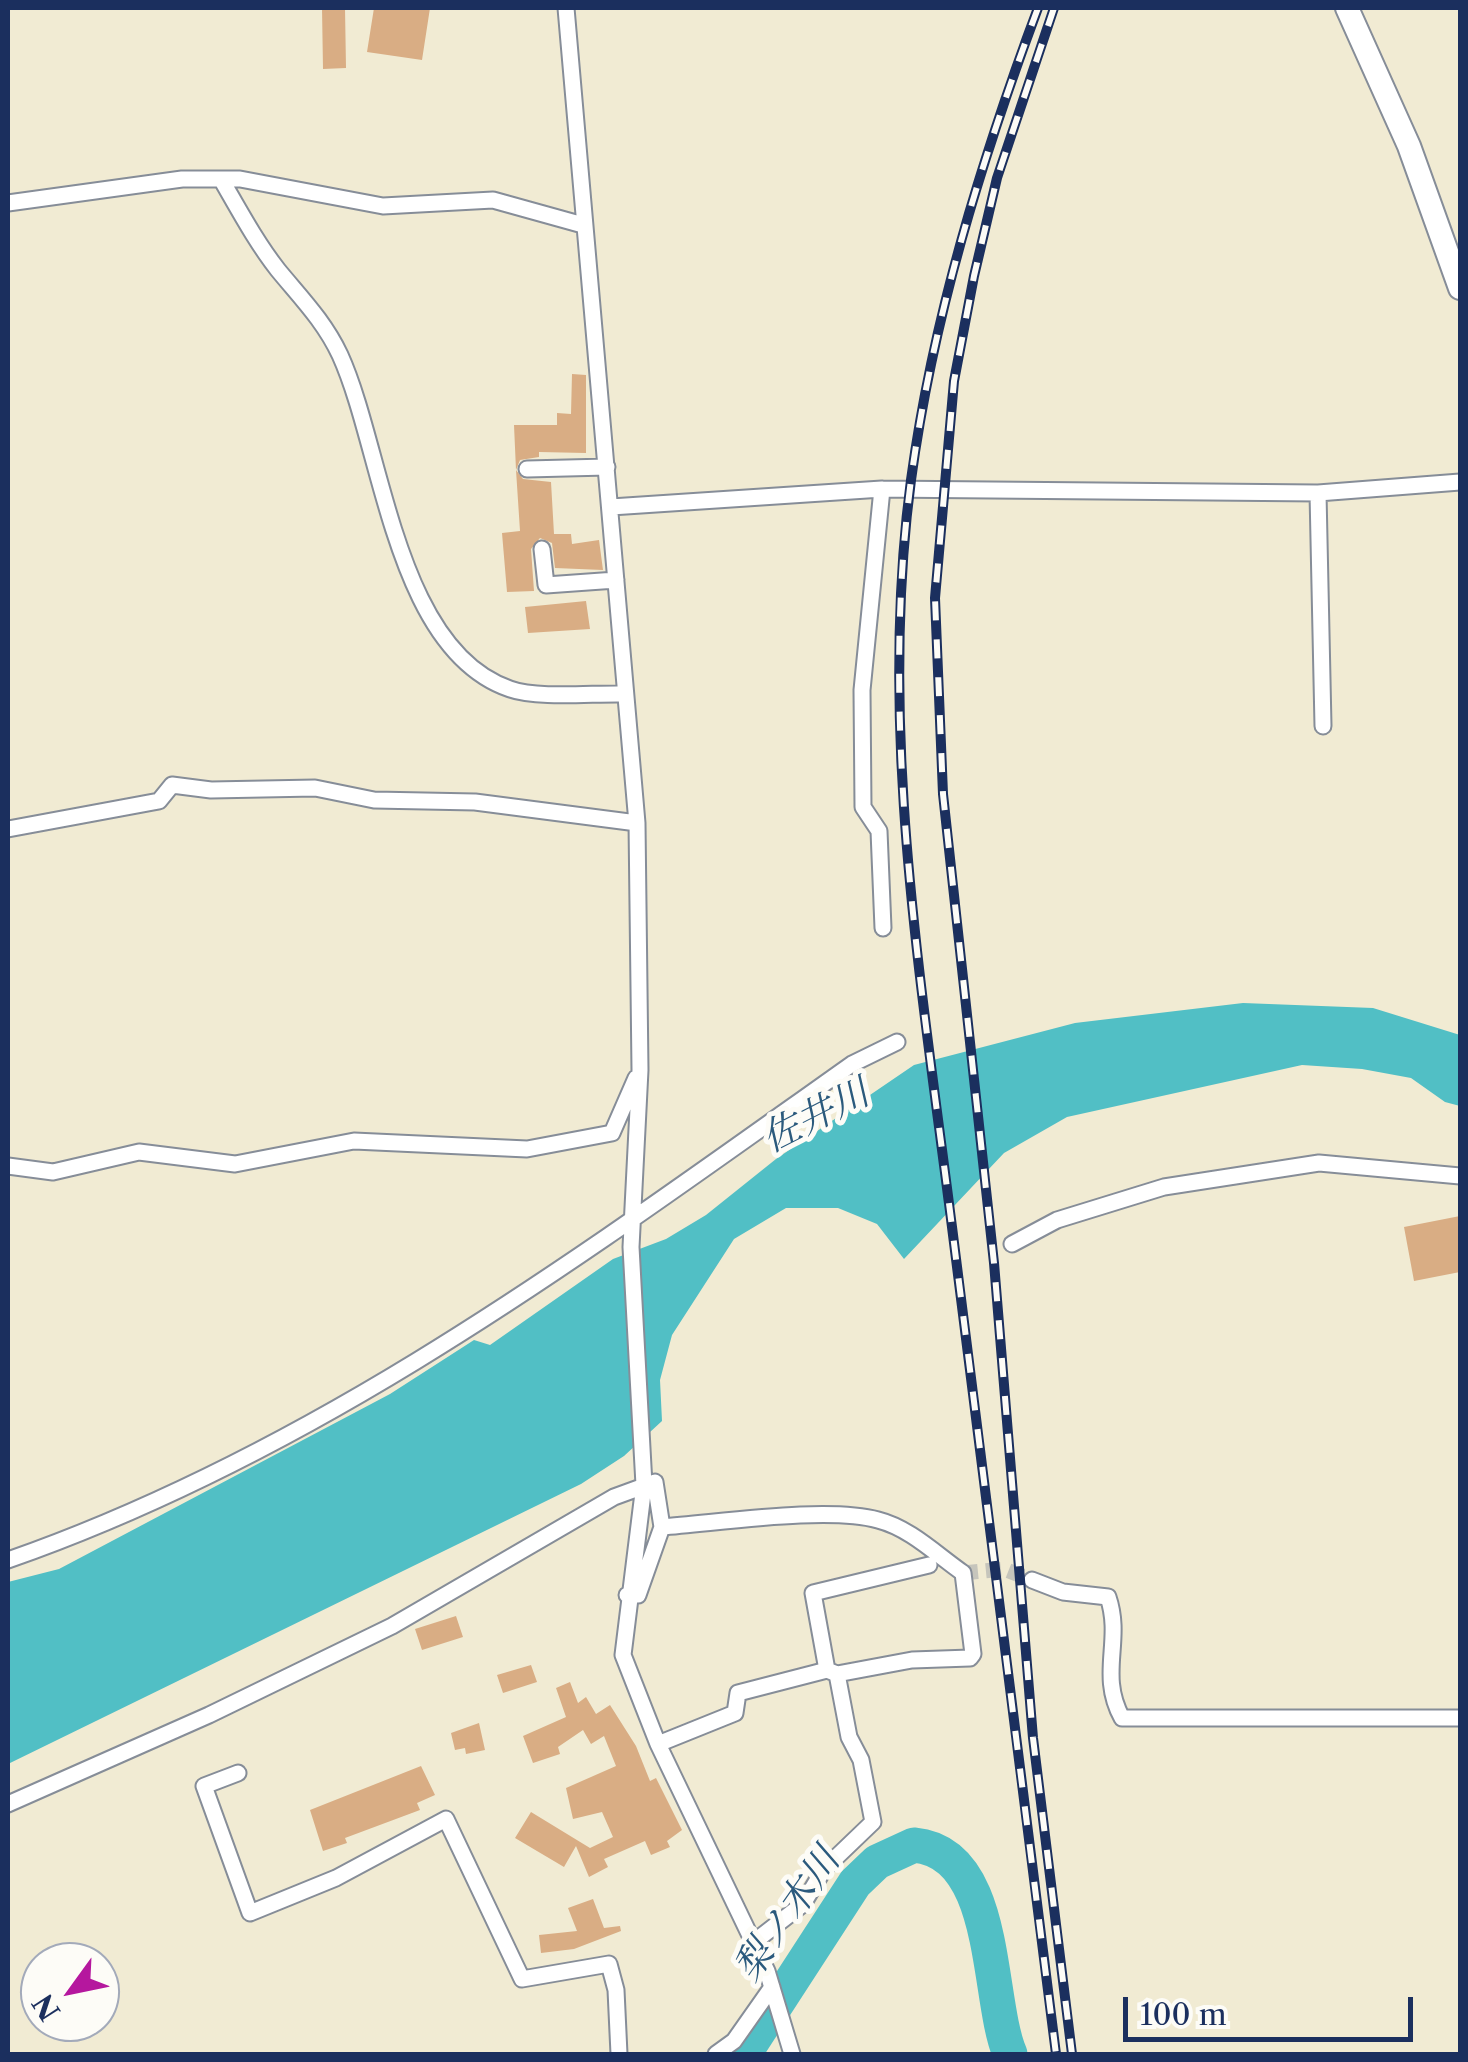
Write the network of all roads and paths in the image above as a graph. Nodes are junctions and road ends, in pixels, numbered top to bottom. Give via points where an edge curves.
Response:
1 (566, 8) edge
2 (1347, 8) edge
3 (222, 179) junction
4 (8, 203) edge
5 (583, 225) junction
6 (1460, 288) edge
7 (607, 467) junction
8 (526, 469) dead end
9 (1460, 482) edge
10 (882, 488) junction
11 (1318, 493) junction
12 (611, 507) junction
13 (542, 548) dead end
14 (616, 580) junction
15 (624, 694) junction
16 (1323, 726) dead end
17 (637, 823) junction
18 (8, 828) edge
19 (883, 928) dead end
20 (897, 1042) dead end
21 (640, 1070) junction
22 (8, 1166) edge
23 (1460, 1176) edge
24 (636, 1218) junction
25 (1012, 1244) dead end
26 (644, 1485) junction
27 (662, 1527) junction
28 (8, 1560) edge
29 (928, 1565) dead end
30 (1032, 1580) tunnel mouth
31 (627, 1595) junction
32 (832, 1672) junction
33 (1460, 1718) edge
34 (658, 1744) junction
35 (238, 1773) dead end
36 (8, 1804) edge
37 (754, 1942) junction
38 (772, 1987) junction
39 (619, 2054) edge
40 (716, 2054) edge
41 (792, 2054) edge

1 - 5 street
2 - 6 street via 1409,146
3 - 4 street
3 - 5 street via 383,206 493,200
3 - 15 street via 342,358 400,554 430,614 471,669 513,690
5 - 7 street
7 - 8 street
7 - 12 street
9 - 11 street
10 - 11 street
10 - 12 street
10 - 19 street via 862,690 863,807 879,831
11 - 16 street
12 - 14 street
13 - 14 street via 546,584
14 - 15 street
15 - 17 street
17 - 18 street via 475,802 374,800 315,788 172,785 159,802
17 - 21 street
20 - 24 street via 852,1064
21 - 22 street via 612,1133 527,1148 354,1141 235,1164 139,1152 52,1172
21 - 24 street
23 - 25 street via 1319,1163 1164,1187 1057,1220
24 - 26 street via 631,1238
24 - 28 street via 475,1328 307,1428 84,1533
26 - 27 street via 656,1482
26 - 31 street
26 - 36 street via 392,1626
27 - 31 street via 638,1595
27 - 32 street via 823,1515 878,1520 963,1573 970,1658
29 - 32 street via 813,1594
30 - 33 street via 1108,1597 1114,1613 1110,1696 1122,1718
31 - 34 street via 623,1655
32 - 34 street via 738,1693 734,1714
32 - 37 street via 873,1822 824,1870 803,1904
34 - 37 street
35 - 39 street via 204,1786 250,1913 336,1878 446,1819 522,1979 610,1964
37 - 38 street
38 - 40 street
38 - 41 street

